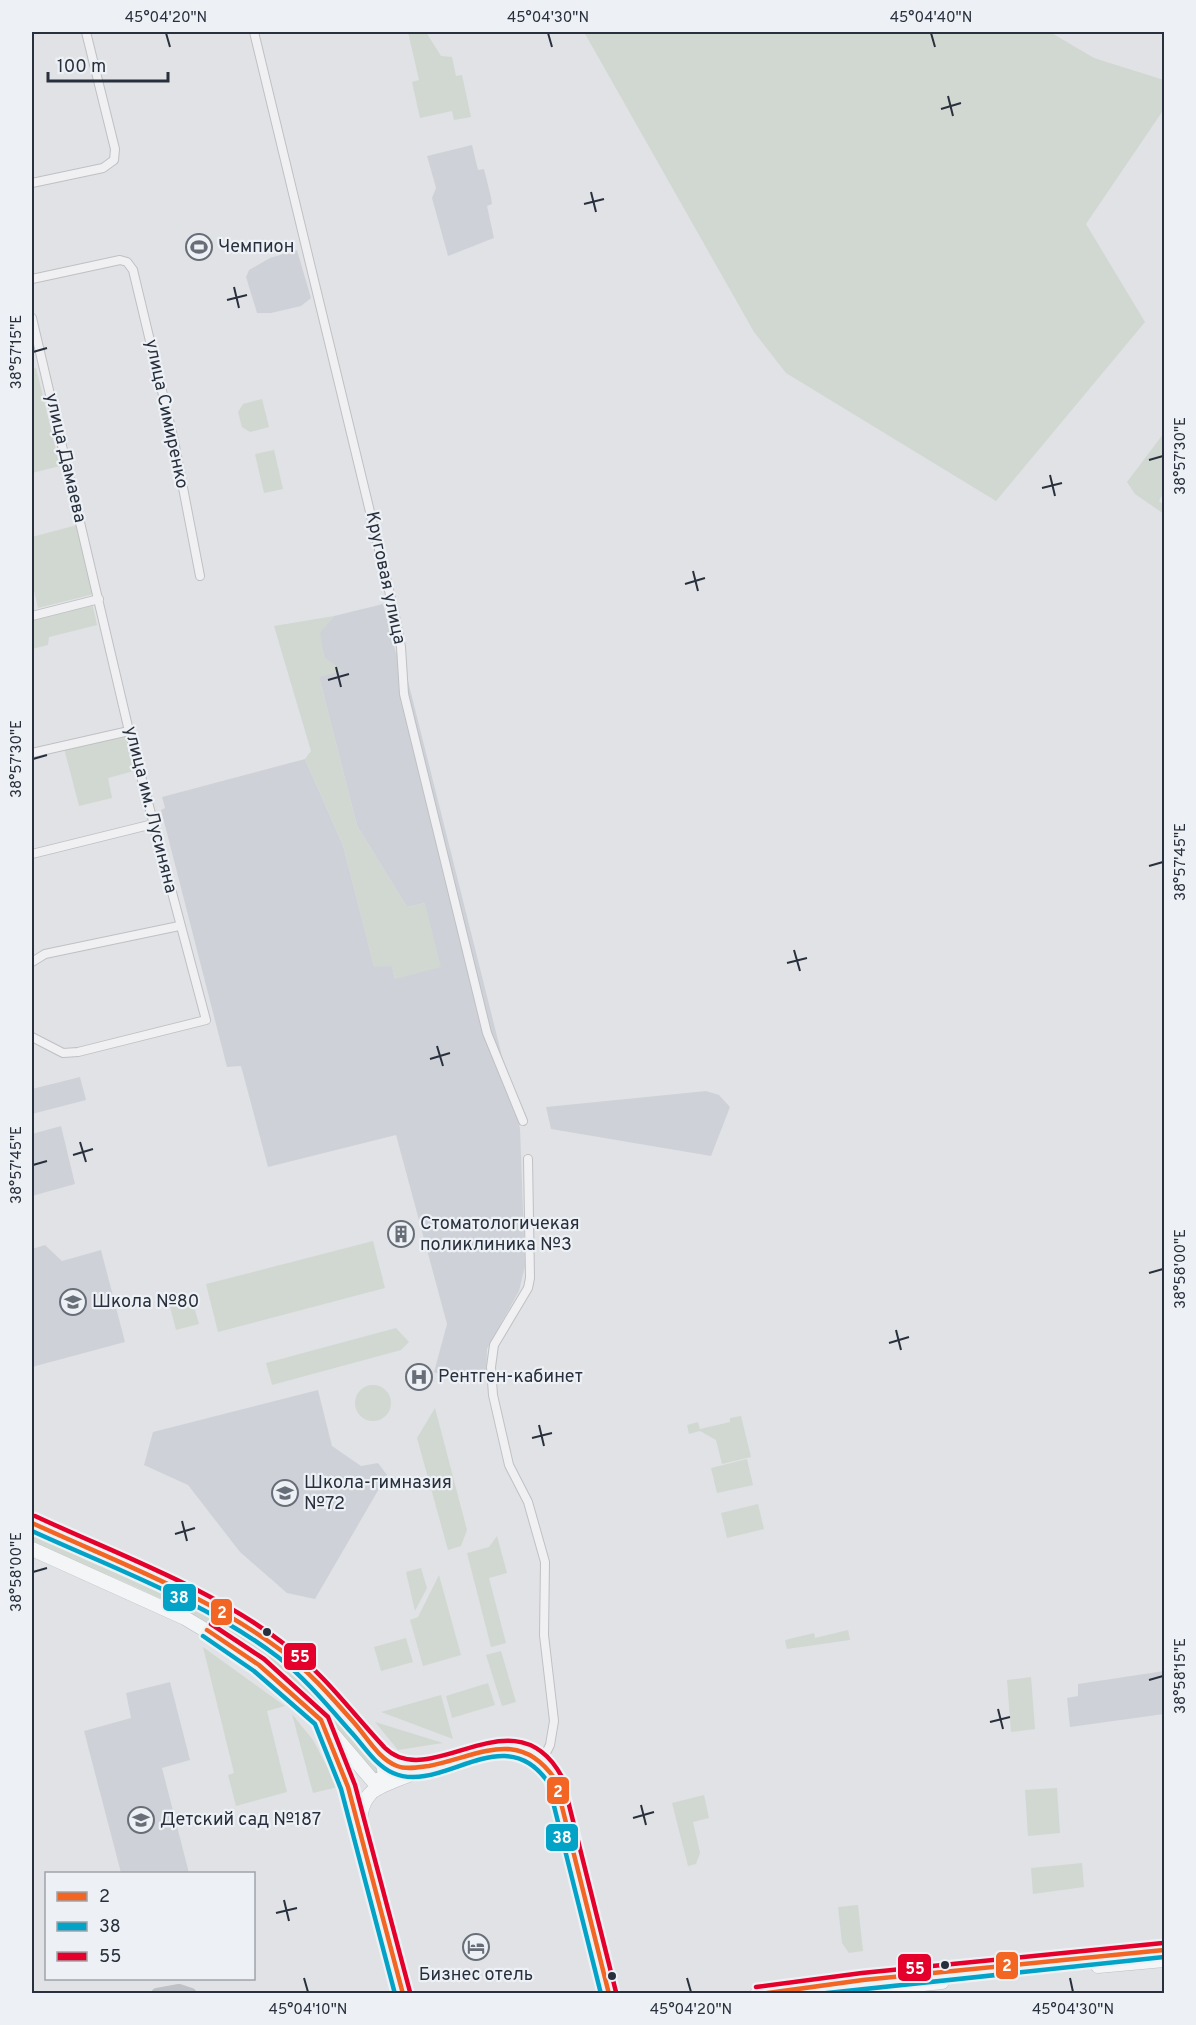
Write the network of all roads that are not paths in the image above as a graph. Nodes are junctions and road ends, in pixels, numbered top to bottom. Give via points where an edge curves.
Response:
1 (86, 32) edge
2 (254, 32) edge
3 (32, 183) edge
4 (32, 279) edge
5 (32, 318) edge
6 (200, 576) dead end
7 (99, 599) junction
8 (32, 604) edge
9 (33, 615) edge
10 (129, 731) junction
11 (32, 753) edge
12 (153, 824) junction
13 (32, 854) edge
14 (179, 926) junction
15 (32, 962) edge
16 (32, 1037) edge
17 (523, 1121) dead end
18 (528, 1159) dead end
19 (32, 1523) edge
20 (32, 1549) edge
21 (321, 1720) junction
22 (380, 1754) junction
23 (543, 1759) junction
24 (440, 1765) junction
25 (360, 1828) junction
26 (1164, 1950) edge
27 (1164, 1960) edge
28 (184, 1992) edge
29 (157, 1994) edge
30 (403, 1994) edge
31 (609, 1994) edge
32 (757, 1994) edge
33 (827, 1994) edge

1 - 3 street via 115,149 114,160 103,168
2 - 17 street, Круговая улица via 386,576 401,647 404,694 487,1033
4 - 6 street, улица Симиренко via 120,260 133,270 174,441
5 - 7 street, улица Дамаева
7 - 9 street
7 - 10 street, улица им. Лусиняна
8 - 9 street
10 - 11 street
10 - 12 street, улица им. Лусиняна
12 - 13 street
12 - 14 street, улица им. Лусиняна
14 - 15 street via 45,954
14 - 16 street, улица им. Лусиняна via 206,1020 78,1052 63,1053
18 - 23 street via 530,1278 494,1345 490,1367 509,1465 528,1502 545,1562 544,1635 554,1721
19 - 22 main road via 194,1597 265,1639 318,1684
20 - 21 main road via 210,1632 259,1665
21 - 22 main road via 372,1781 385,1774
21 - 25 main road via 338,1756
22 - 24 main road via 402,1769
23 - 24 main road via 529,1750 510,1747
23 - 31 main road via 562,1802
24 - 25 main road via 379,1786 367,1798
25 - 30 main road
26 - 32 main road
27 - 33 main road
28 - 29 street

